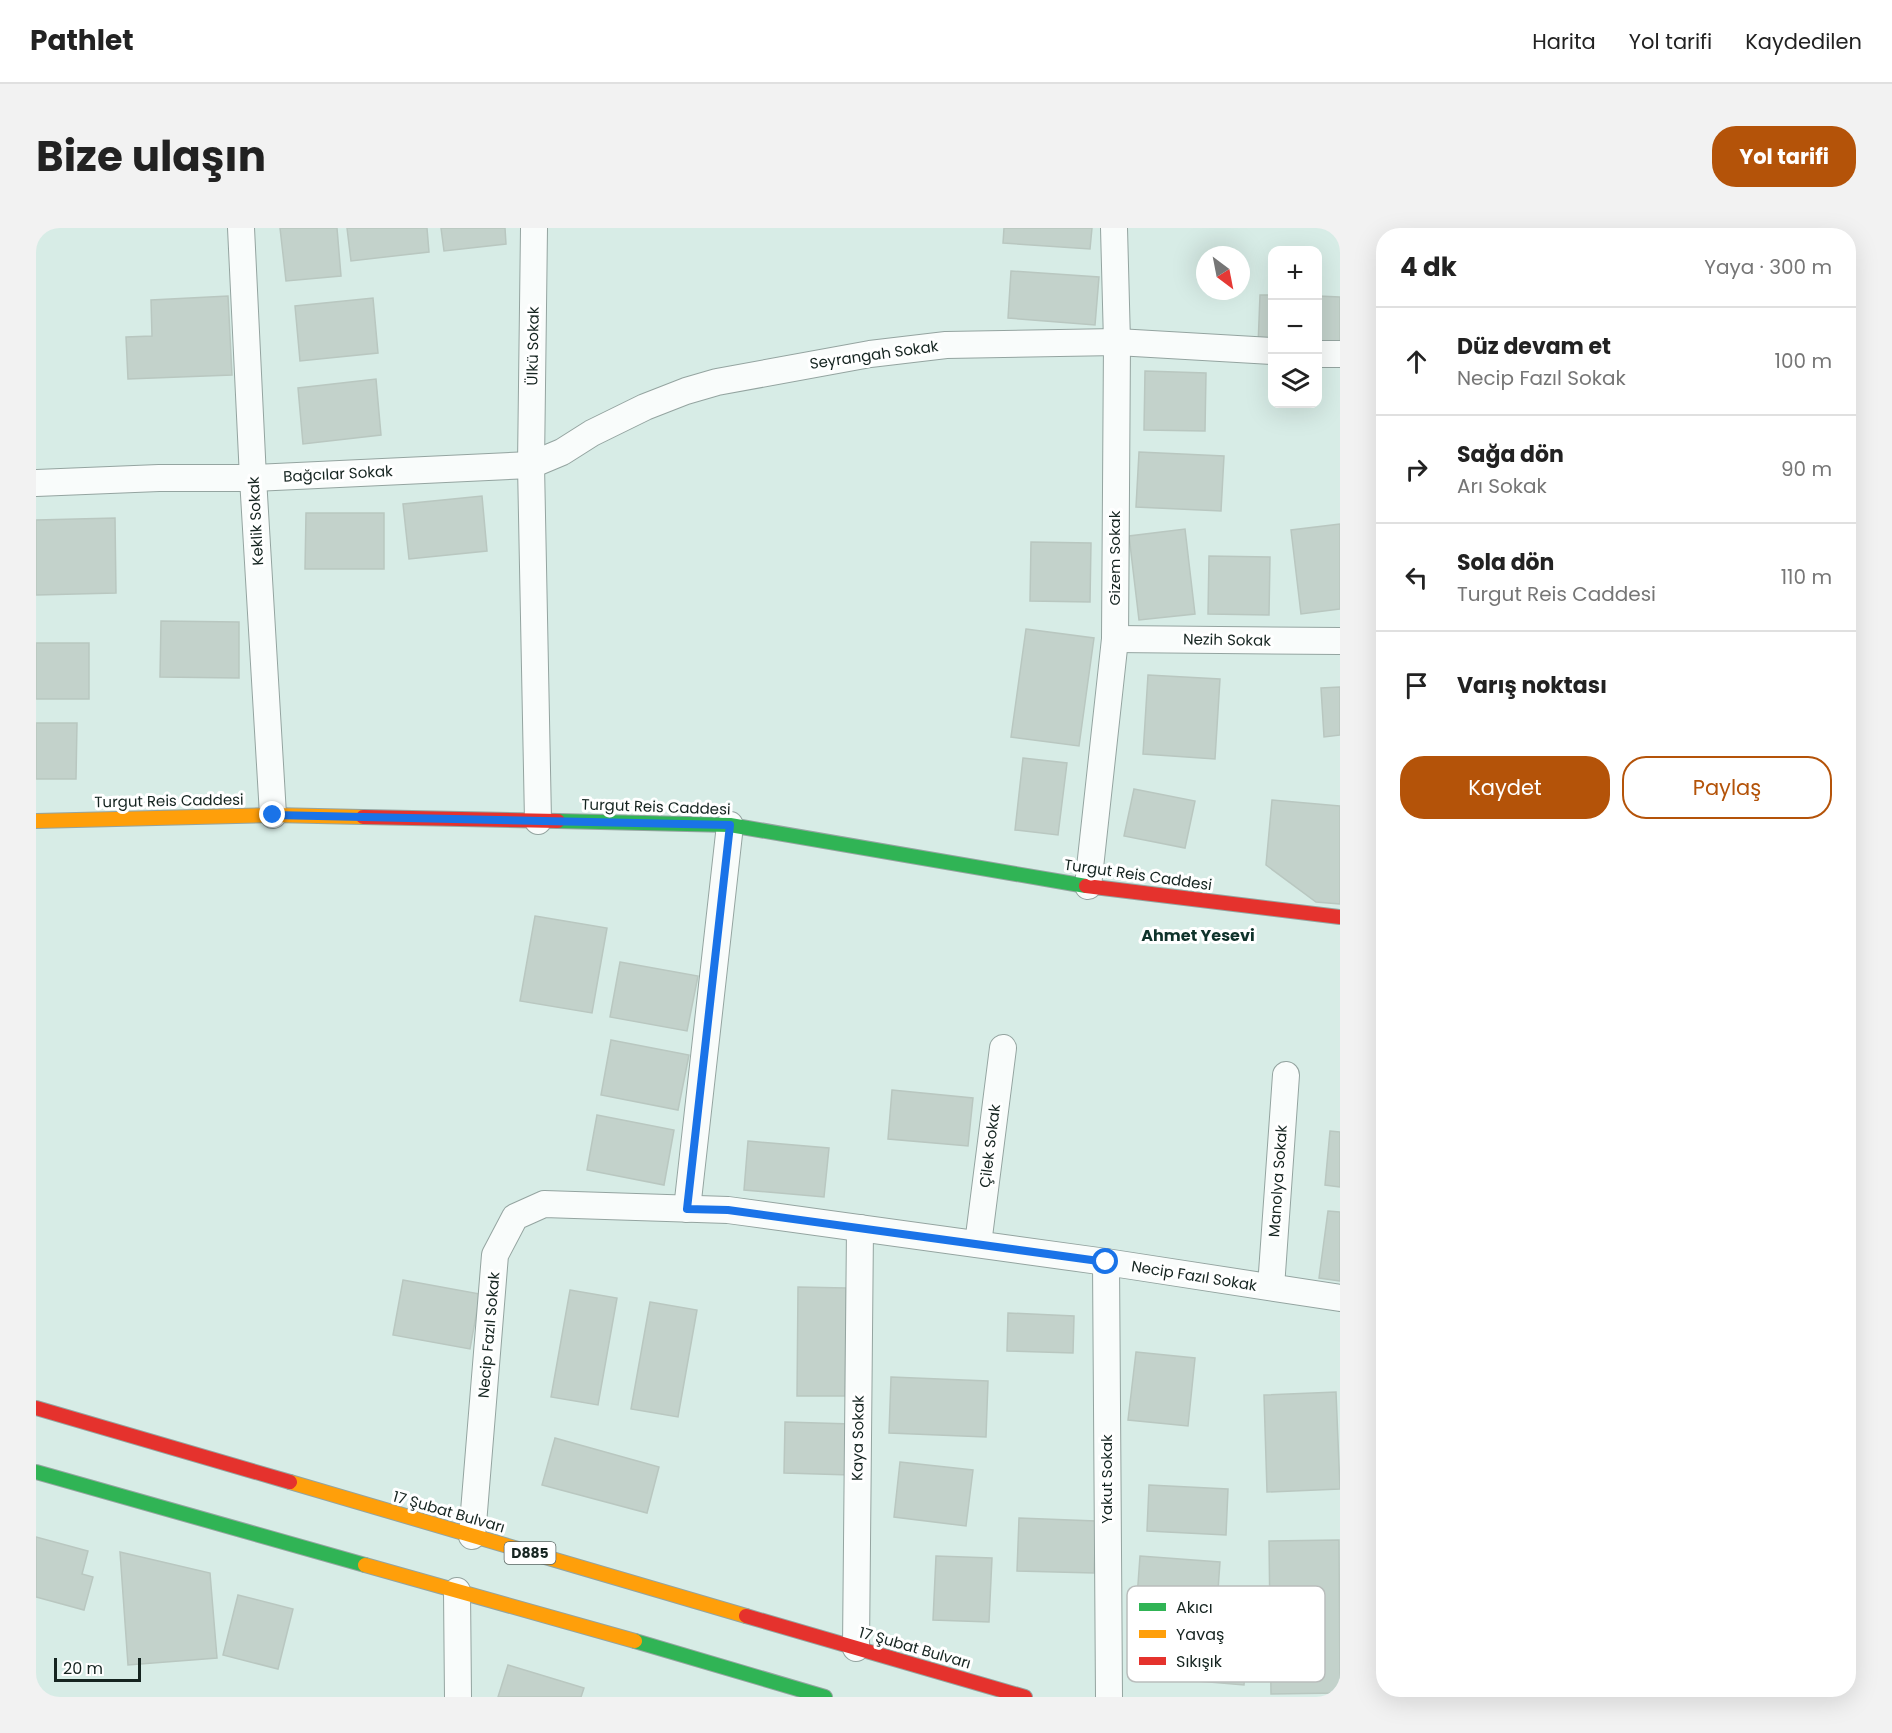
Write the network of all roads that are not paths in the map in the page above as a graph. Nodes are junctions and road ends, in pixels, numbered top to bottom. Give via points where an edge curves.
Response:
1 (241, 228) edge
2 (534, 228) edge
3 (1114, 228) edge
4 (1117, 342) junction
5 (1268, 351) edge
6 (1322, 354) edge
7 (1340, 354) edge
8 (531, 465) junction
9 (253, 478) junction
10 (36, 483) edge
11 (1115, 639) junction
12 (1340, 641) edge
13 (273, 815) junction
14 (36, 821) edge
15 (538, 821) junction
16 (730, 825) junction
17 (1088, 886) junction
18 (1340, 917) edge
19 (1003, 1048) dead end
20 (1286, 1075) dead end
21 (687, 1209) junction
22 (860, 1228) junction
23 (978, 1244) junction
24 (1106, 1262) junction
25 (1271, 1287) junction
26 (1340, 1298) edge
27 (36, 1408) edge
28 (36, 1472) edge
29 (472, 1536) junction
30 (457, 1591) junction
31 (856, 1648) junction
32 (458, 1697) edge
33 (825, 1697) edge
34 (1025, 1697) edge
35 (1109, 1697) edge

1 - 9 street, Keklik Sokak
2 - 8 street, Ülkü Sokak
3 - 4 street, Gizem Sokak
4 - 5 street, Seyrangah Sokak
4 - 8 street, Seyrangah Sokak via 907,348 717,382 645,407
4 - 11 street, Gizem Sokak
6 - 7 street
8 - 9 street, Bağcılar Sokak
8 - 15 street, Ülkü Sokak
9 - 10 street, Bağcılar Sokak
9 - 13 street, Keklik Sokak
11 - 12 street, Nezih Sokak
11 - 17 street, Gizem Sokak
13 - 14 main road, Turgut Reis Caddesi
13 - 15 main road, Turgut Reis Caddesi
15 - 16 main road, Turgut Reis Caddesi
16 - 17 main road, Turgut Reis Caddesi
16 - 21 street
17 - 18 main road, Turgut Reis Caddesi
19 - 23 street, Çilek Sokak
20 - 25 street, Manolya Sokak
21 - 22 street, Necip Fazıl Sokak via 728,1210
21 - 29 street, Necip Fazıl Sokak via 544,1204 515,1217 495,1255
22 - 23 street, Necip Fazıl Sokak
22 - 31 street, Kaya Sokak
23 - 24 street, Necip Fazıl Sokak
24 - 25 street, Necip Fazıl Sokak
24 - 35 street, Yakut Sokak
25 - 26 street, Necip Fazıl Sokak
27 - 29 main road, 17 Şubat Bulvarı / D885
28 - 30 main road
29 - 31 main road, 17 Şubat Bulvarı / D885
30 - 32 street
30 - 33 main road
31 - 34 main road, 17 Şubat Bulvarı / D885

